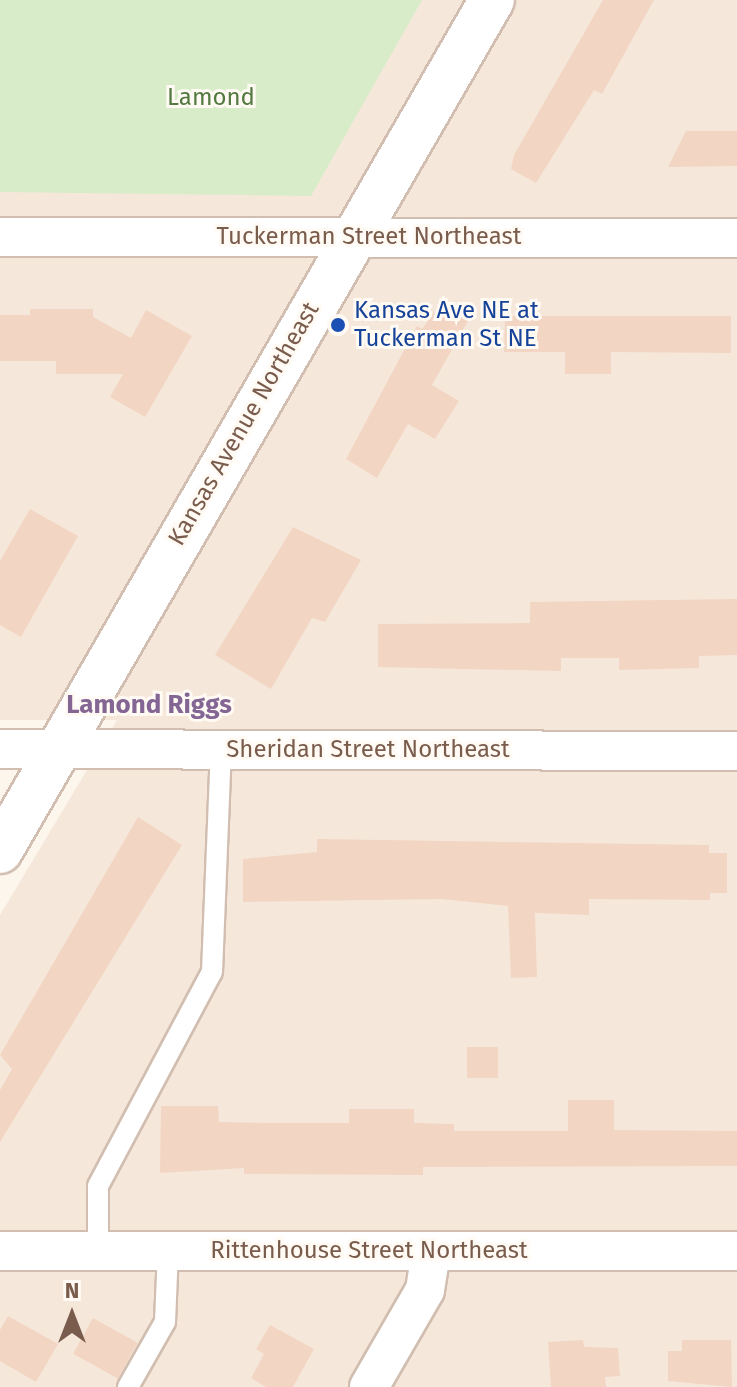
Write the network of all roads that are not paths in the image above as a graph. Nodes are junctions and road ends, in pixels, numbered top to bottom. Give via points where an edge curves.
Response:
1 (492, 0) edge
2 (0, 237) edge
3 (352, 237) junction
4 (737, 238) edge
5 (0, 749) edge
6 (56, 750) junction
7 (221, 750) junction
8 (737, 751) edge
9 (0, 851) edge
10 (0, 1251) edge
11 (98, 1251) junction
12 (168, 1251) junction
13 (431, 1251) junction
14 (737, 1251) edge
15 (128, 1387) edge
16 (369, 1387) edge

1 - 3 street, Kansas Avenue Northeast
2 - 3 street, Tuckerman Street Northeast
3 - 4 street, Tuckerman Street Northeast
3 - 6 street, Kansas Avenue Northeast
5 - 6 street, Sheridan Street Northeast
6 - 7 street, Sheridan Street Northeast
6 - 9 street, Kansas Avenue Northeast
7 - 8 street, Sheridan Street Northeast
7 - 11 lane via 212,972 98,1186
10 - 11 street, Rittenhouse Street Northeast
11 - 12 street, Rittenhouse Street Northeast
12 - 13 street, Rittenhouse Street Northeast
12 - 15 lane via 165,1322
13 - 14 street, Rittenhouse Street Northeast
13 - 16 street via 425,1290

